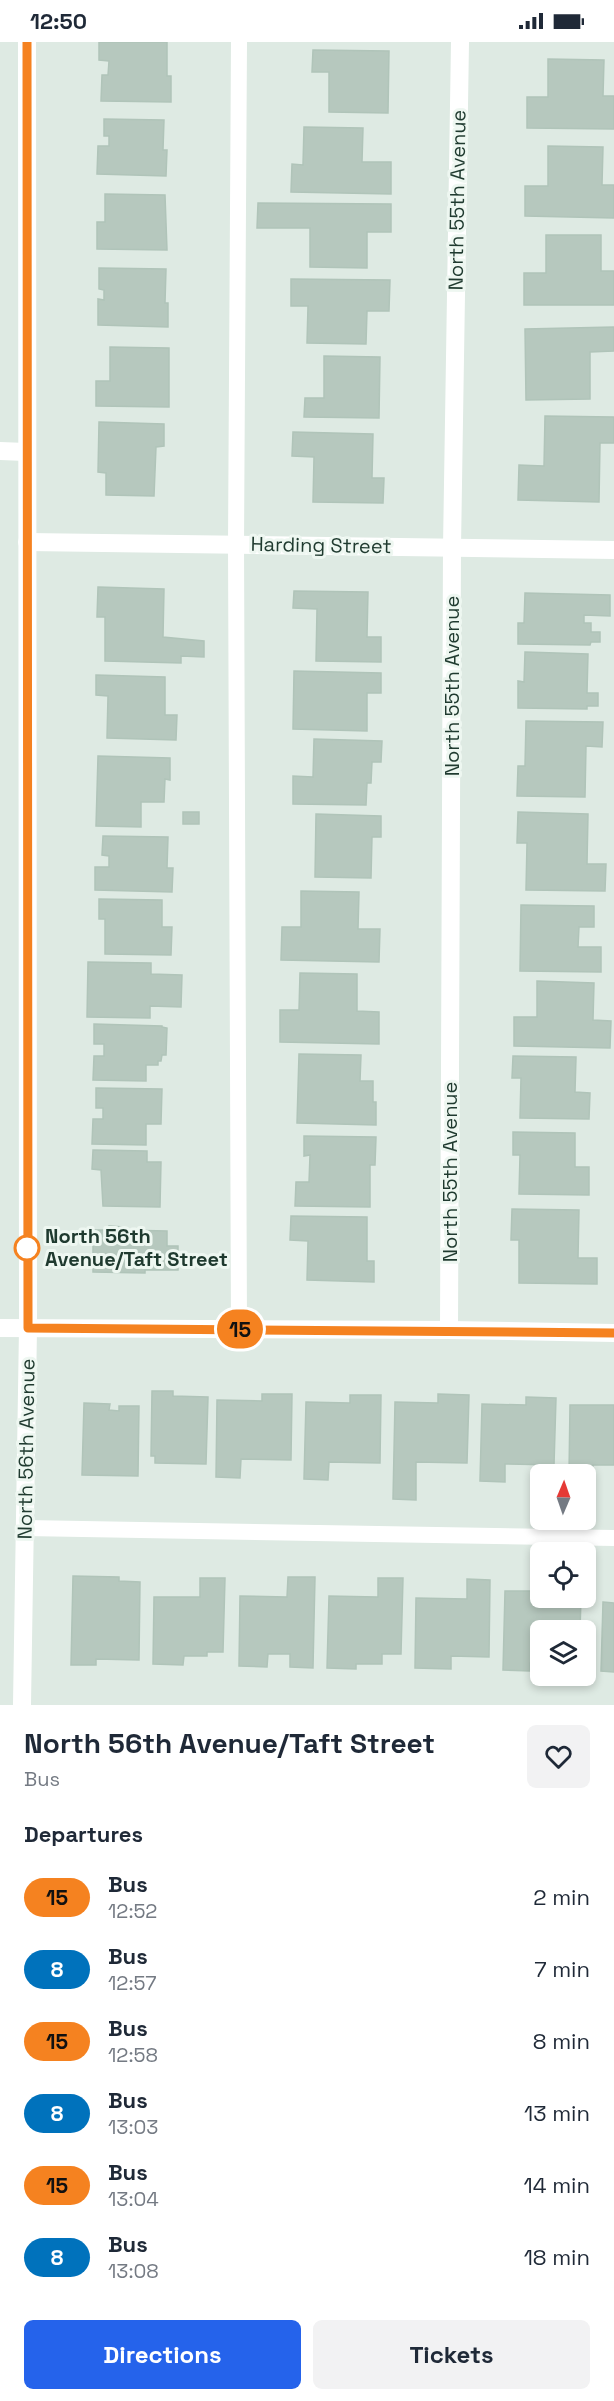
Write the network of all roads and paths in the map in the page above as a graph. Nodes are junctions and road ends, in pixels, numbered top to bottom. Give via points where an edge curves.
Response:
1 (27, 42) edge
2 (239, 42) edge
3 (459, 42) edge
4 (0, 451) edge
5 (26, 452) junction
6 (27, 542) junction
7 (236, 544) junction
8 (452, 547) junction
9 (614, 550) edge
10 (0, 1328) edge
11 (28, 1328) junction
12 (239, 1329) junction
13 (449, 1330) junction
14 (614, 1333) edge
15 (25, 1528) junction
16 (614, 1538) edge
17 (22, 1705) edge

1 - 5 street, North 56th Avenue
2 - 7 lane
3 - 8 street, North 55th Avenue
4 - 5 street
5 - 6 street, North 56th Avenue
6 - 7 street, Harding Street
6 - 11 street, North 56th Avenue
7 - 8 street, Harding Street
7 - 12 lane
8 - 9 street, Harding Street
8 - 13 street, North 55th Avenue
10 - 11 street
11 - 12 street
11 - 15 street, North 56th Avenue
12 - 13 street
13 - 14 street
15 - 16 lane
15 - 17 street, North 56th Avenue

